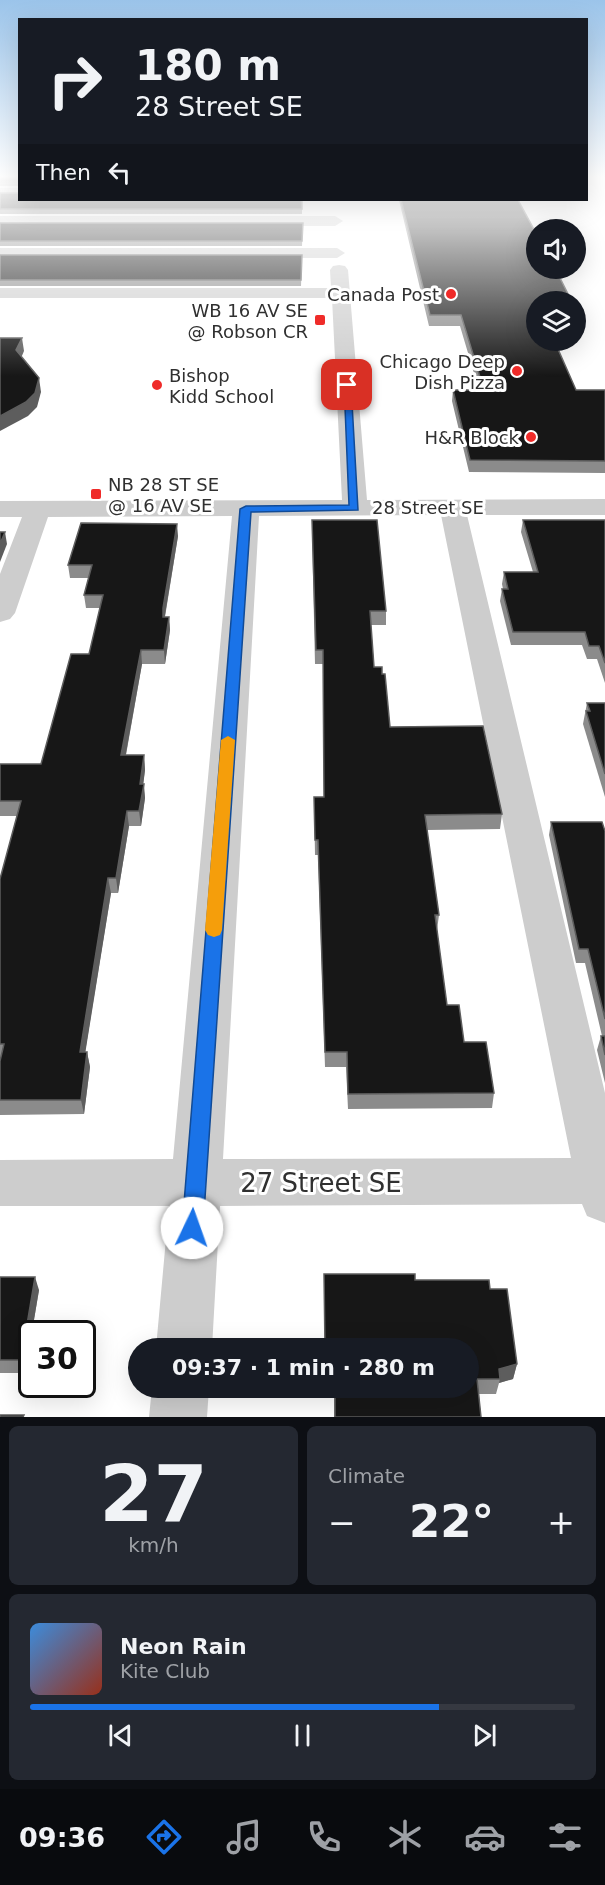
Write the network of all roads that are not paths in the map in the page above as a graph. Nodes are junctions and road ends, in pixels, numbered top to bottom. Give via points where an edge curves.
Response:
1 (336, 243) edge
2 (0, 253) edge
3 (337, 253) junction
4 (0, 293) edge
5 (340, 293) junction
6 (452, 507) junction
7 (605, 507) edge
8 (355, 508) junction
9 (0, 509) edge
10 (38, 509) junction
11 (246, 509) junction
12 (0, 613) edge
13 (0, 1183) edge
14 (195, 1184) junction
15 (604, 1187) edge
16 (185, 1338) edge
17 (180, 1398) edge
18 (178, 1417) edge

1 - 3 street
2 - 3 street
3 - 5 street
4 - 5 street
5 - 8 street
6 - 7 street, 28 Street SE
6 - 8 street, 28 Street SE
6 - 15 street
8 - 11 street, 28 Street SE
9 - 10 street, 28 Street SE
10 - 11 street, 28 Street SE
10 - 12 street
11 - 14 street
13 - 14 street, 27 Street SE
14 - 15 street, 27 Street SE
14 - 16 street
17 - 18 street

